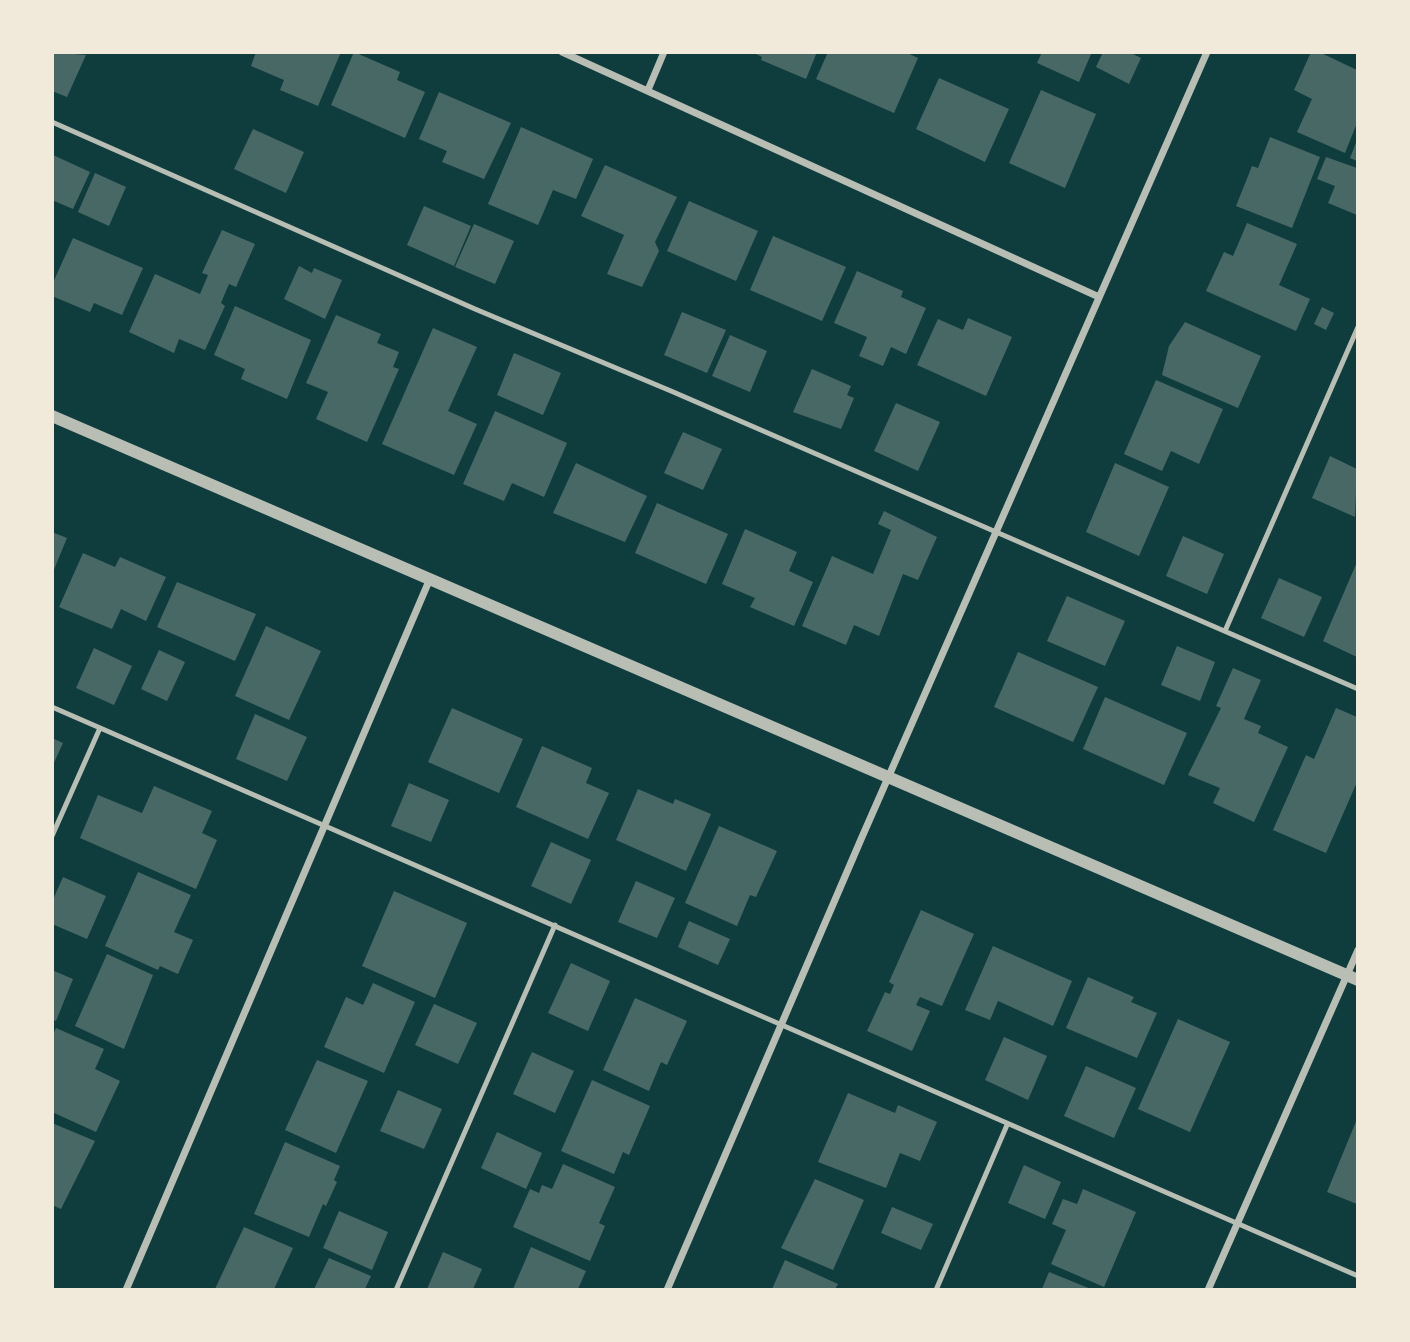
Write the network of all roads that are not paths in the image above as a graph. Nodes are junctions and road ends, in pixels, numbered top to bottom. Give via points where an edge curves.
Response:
1 (562, 52) edge
2 (664, 52) edge
3 (1204, 54) edge
4 (648, 90) junction
5 (52, 122) edge
6 (1099, 297) junction
7 (1357, 327) edge
8 (52, 416) edge
9 (997, 532) junction
10 (429, 580) junction
11 (1225, 631) junction
12 (1357, 689) edge
13 (52, 707) edge
14 (100, 728) junction
15 (888, 778) junction
16 (326, 827) junction
17 (52, 836) edge
18 (555, 925) junction
19 (1357, 950) edge
20 (1351, 977) edge
21 (780, 1026) junction
22 (1007, 1125) junction
23 (1236, 1224) junction
24 (1357, 1276) edge
25 (126, 1290) edge
26 (396, 1290) edge
27 (667, 1290) edge
28 (936, 1290) edge
29 (1208, 1290) edge

1 - 4 street
2 - 4 street
3 - 6 street
4 - 6 street
5 - 9 lane
6 - 9 street
7 - 11 lane
8 - 10 street
9 - 11 lane
9 - 15 street
10 - 15 street
10 - 16 street
11 - 12 lane
13 - 14 lane
14 - 16 lane
14 - 17 lane
15 - 20 street
15 - 21 street
16 - 18 lane
16 - 25 street
18 - 21 lane
18 - 26 lane
19 - 20 street
20 - 23 street
21 - 22 lane
21 - 27 street
22 - 23 lane
22 - 28 lane
23 - 24 lane
23 - 29 street

